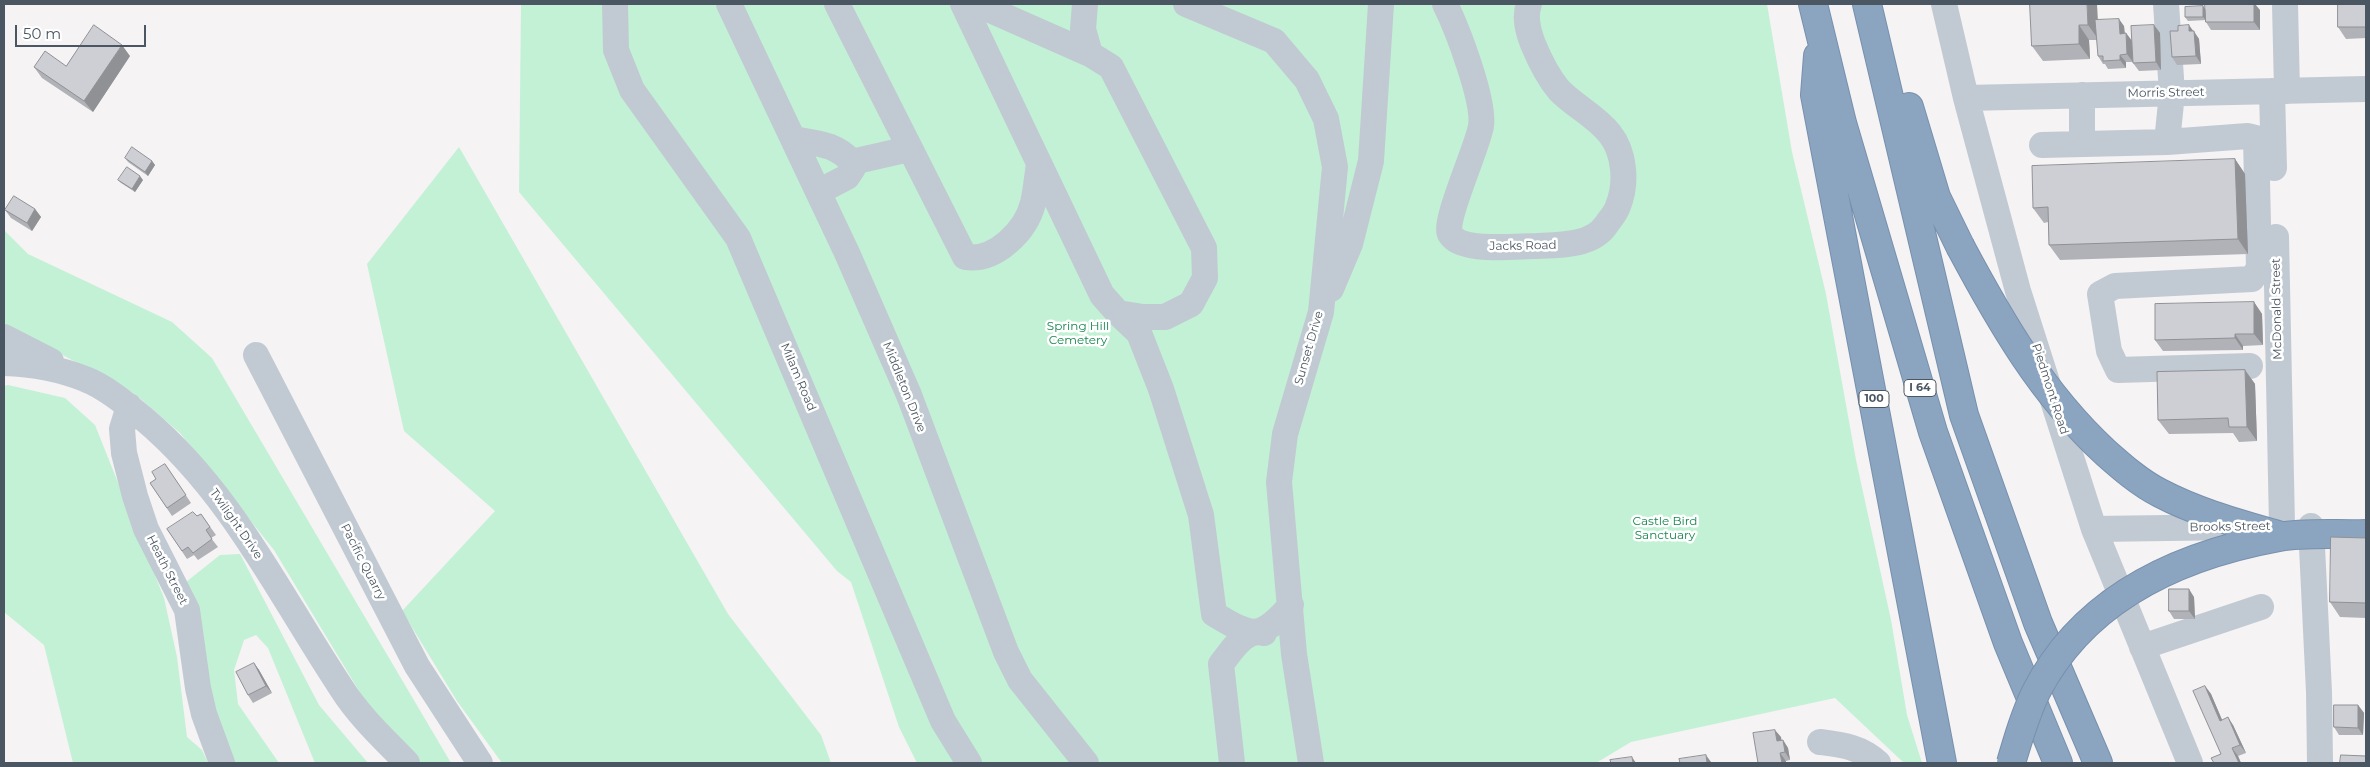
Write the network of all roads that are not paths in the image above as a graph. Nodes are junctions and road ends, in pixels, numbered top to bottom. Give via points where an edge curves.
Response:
1 (615, 4) edge
2 (730, 4) edge
3 (837, 4) edge
4 (963, 4) edge
5 (977, 4) edge
6 (1085, 4) edge
7 (1186, 4) edge
8 (1381, 4) edge
9 (1445, 4) edge
10 (1529, 4) edge
11 (1813, 4) edge
12 (1867, 4) edge
13 (1877, 4) edge
14 (1944, 4) edge
15 (2166, 4) edge
16 (2285, 4) edge
17 (1820, 34) junction
18 (1090, 54) junction
19 (2366, 89) edge
20 (2280, 91) junction
21 (2172, 93) junction
22 (2082, 95) junction
23 (1966, 98) junction
24 (793, 139) junction
25 (2167, 142) junction
26 (2082, 144) junction
27 (2042, 145) dead end
28 (909, 149) junction
29 (852, 162) junction
30 (1039, 164) junction
31 (818, 192) junction
32 (1320, 312) junction
33 (1118, 313) junction
34 (4, 337) edge
35 (256, 355) dead end
36 (4, 363) edge
37 (2250, 366) dead end
38 (87, 380) junction
39 (129, 406) junction
40 (2366, 525) edge
41 (2311, 526) junction
42 (2094, 529) junction
43 (2281, 531) junction
44 (2366, 534) edge
45 (1291, 605) junction
46 (2261, 608) dead end
47 (1214, 614) junction
48 (1259, 632) junction
49 (2142, 647) junction
50 (1294, 654) junction
51 (1221, 664) junction
52 (1820, 742) dead end
53 (222, 763) edge
54 (407, 763) edge
55 (480, 763) edge
56 (969, 763) edge
57 (1086, 763) edge
58 (1232, 763) edge
59 (1311, 763) edge
60 (1878, 763) edge
61 (1942, 763) edge
62 (2011, 763) edge
63 (2058, 763) edge
64 (2098, 763) edge
65 (2190, 763) edge
66 (2320, 763) edge

1 - 56 street, Milam Road via 616,50 632,90 738,238 943,721
2 - 24 street, Middleton Drive
3 - 28 street
4 - 30 street
5 - 18 street
6 - 18 street via 1083,29
7 - 32 street, Sunset Drive via 1274,41 1307,80 1326,119 1335,167
8 - 32 street via 1371,161 1350,244
9 - 10 street, Jacks Road via 1479,102 1481,125 1451,212 1450,234 1459,243 1477,246 1563,245 1591,238 1602,230 1618,207 1623,178 1621,152 1610,134 1559,90 1542,66 1528,30 1526,11
11 - 17 highway, I 64
12 - 64 highway, I 64 via 1964,415 2038,623
13 - 43 highway, bridge via 1936,197 1992,307 2041,382 2078,427 2116,462 2158,492 2197,510
14 - 23 street, Piedmont Road
15 - 21 street
16 - 20 street, McDonald Street
17 - 61 highway, 100 via 1815,95
17 - 63 highway, I 64 via 1842,123 1933,432 2008,643
18 - 33 street via 1111,66 1204,248 1205,278 1191,304 1165,317
19 - 20 street, Morris Street
20 - 21 street, Morris Street
20 - 43 street, McDonald Street
21 - 22 street, Morris Street
21 - 25 street
22 - 23 street, Morris Street
22 - 26 street
23 - 42 street, Piedmont Road via 2018,291
24 - 29 street via 841,150
24 - 31 street, Middleton Drive
25 - 26 street
25 - 37 street via 2256,138 2259,268 2252,279 2115,286 2100,294 2109,351 2118,370
26 - 27 street
28 - 29 street
28 - 30 street via 965,257 988,255 1012,238 1023,225 1033,204
29 - 31 street via 853,168 847,177
30 - 33 street via 1102,295
31 - 57 street, Middleton Drive via 909,395 1006,652 1020,680
32 - 45 street, Sunset Drive via 1280,462 1279,482
33 - 47 street via 1138,333 1161,390 1202,515
34 - 38 street
35 - 55 street, Pacific Quarry via 417,666
36 - 38 street, Twilight Drive via 35,365
38 - 39 street, Twilight Drive
39 - 53 street, Heath Street via 122,429 124,453 135,496 146,529 187,610 202,705
39 - 54 street, Twilight Drive via 197,471 233,515 343,691
40 - 41 street, Brooks Street
41 - 43 street, Brooks Street
41 - 66 street
42 - 43 street, Brooks Street
42 - 49 street, Piedmont Road
43 - 44 highway, bridge
43 - 62 highway, bridge via 2186,561 2148,579 2104,609 2081,630 2052,665 2032,701
45 - 48 street via 1278,620
45 - 50 street, Sunset Drive
46 - 49 street
47 - 48 street via 1242,631
47 - 51 street
48 - 50 street via 1285,643
48 - 51 street via 1249,634 1239,642
49 - 65 street, Piedmont Road
50 - 59 street, Sunset Drive
51 - 58 street
52 - 60 street via 1852,746

